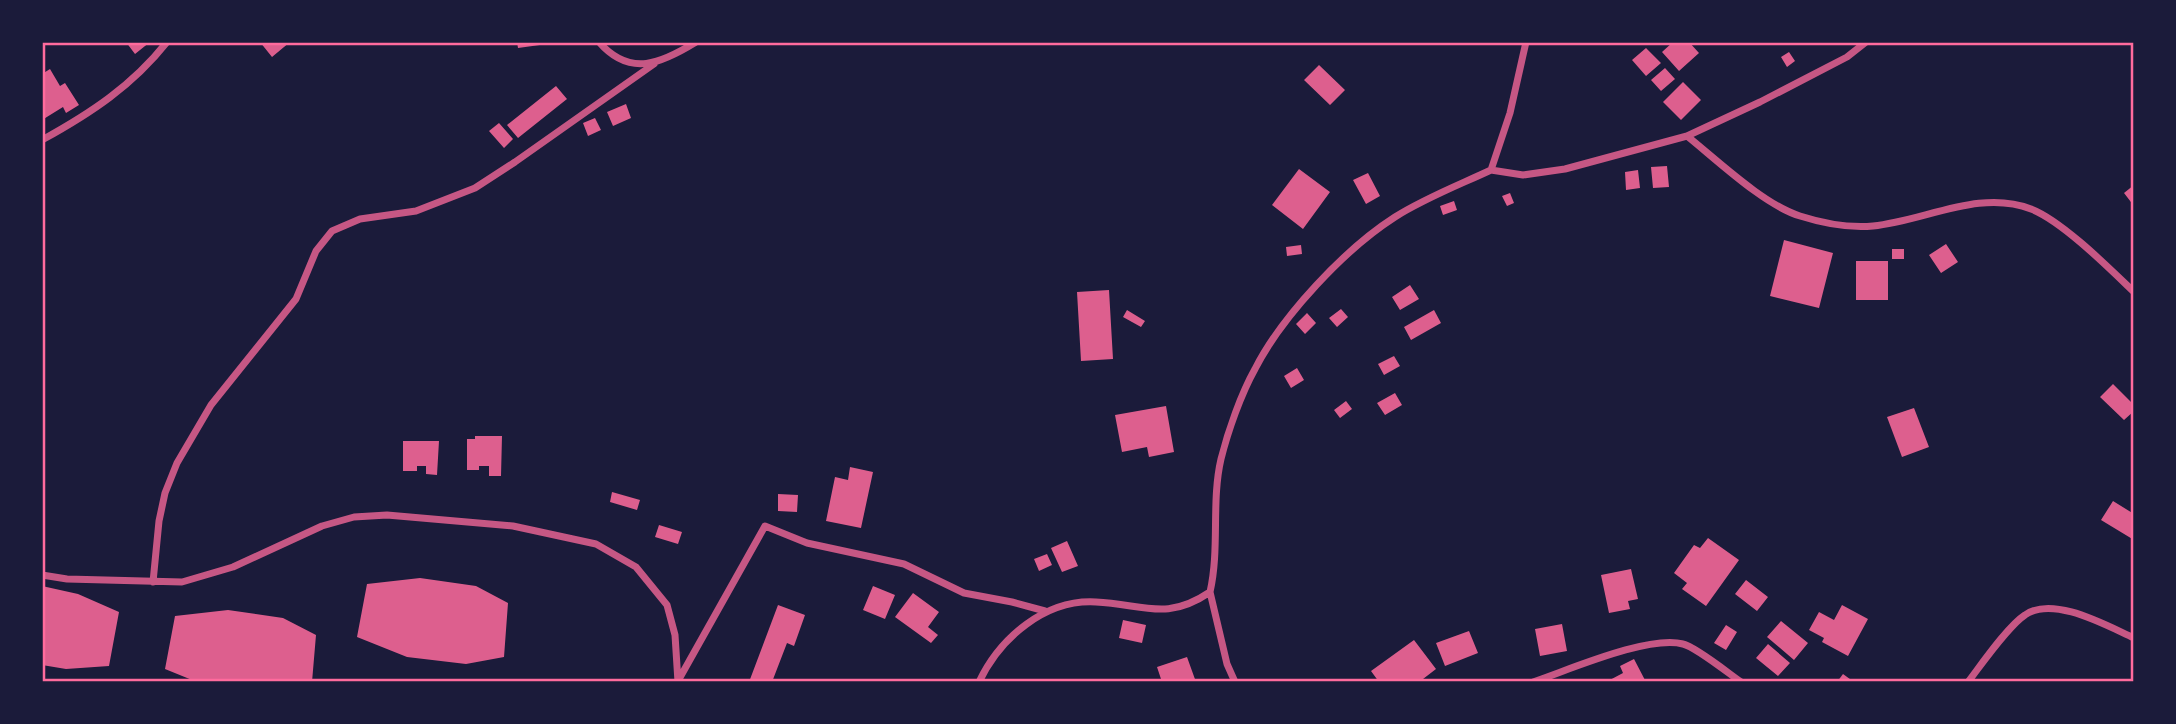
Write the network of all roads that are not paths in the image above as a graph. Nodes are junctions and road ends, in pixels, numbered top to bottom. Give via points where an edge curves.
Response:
1 (167, 42) edge
2 (599, 42) edge
3 (696, 42) edge
4 (1525, 42) edge
5 (1866, 42) edge
6 (654, 64) junction
7 (1687, 135) junction
8 (42, 140) edge
9 (1491, 170) junction
10 (2134, 292) edge
11 (42, 575) edge
12 (153, 582) junction
13 (1210, 592) junction
14 (1045, 611) junction
15 (2134, 638) edge
16 (678, 682) edge
17 (979, 682) edge
18 (1235, 682) edge
19 (1533, 682) edge
20 (1741, 682) edge
21 (1968, 682) edge

1 - 8 street via 127,86
2 - 6 street via 629,64
3 - 6 street
4 - 9 street via 1510,113
5 - 7 street via 1847,57
6 - 12 street via 475,188 416,211 360,219 332,231 316,251 296,299 211,405 177,463 159,521
7 - 9 street via 1565,169 1523,175
7 - 10 street via 1755,191 1796,215 1828,223 1873,226 1978,204 2006,203 2030,209 2052,219
9 - 13 street via 1419,203 1376,229 1271,341 1254,370 1221,461
11 - 12 street
12 - 16 street via 182,582 233,567 322,526 354,517 387,515 513,526 596,544 636,567 667,605 675,635
13 - 14 street via 1185,606 1165,610 1073,602
13 - 18 street
14 - 16 street via 964,593 904,565 807,543 765,526
14 - 17 street via 1016,632
15 - 21 street via 2088,617 2043,608 2025,614
19 - 20 street via 1662,642 1685,644

